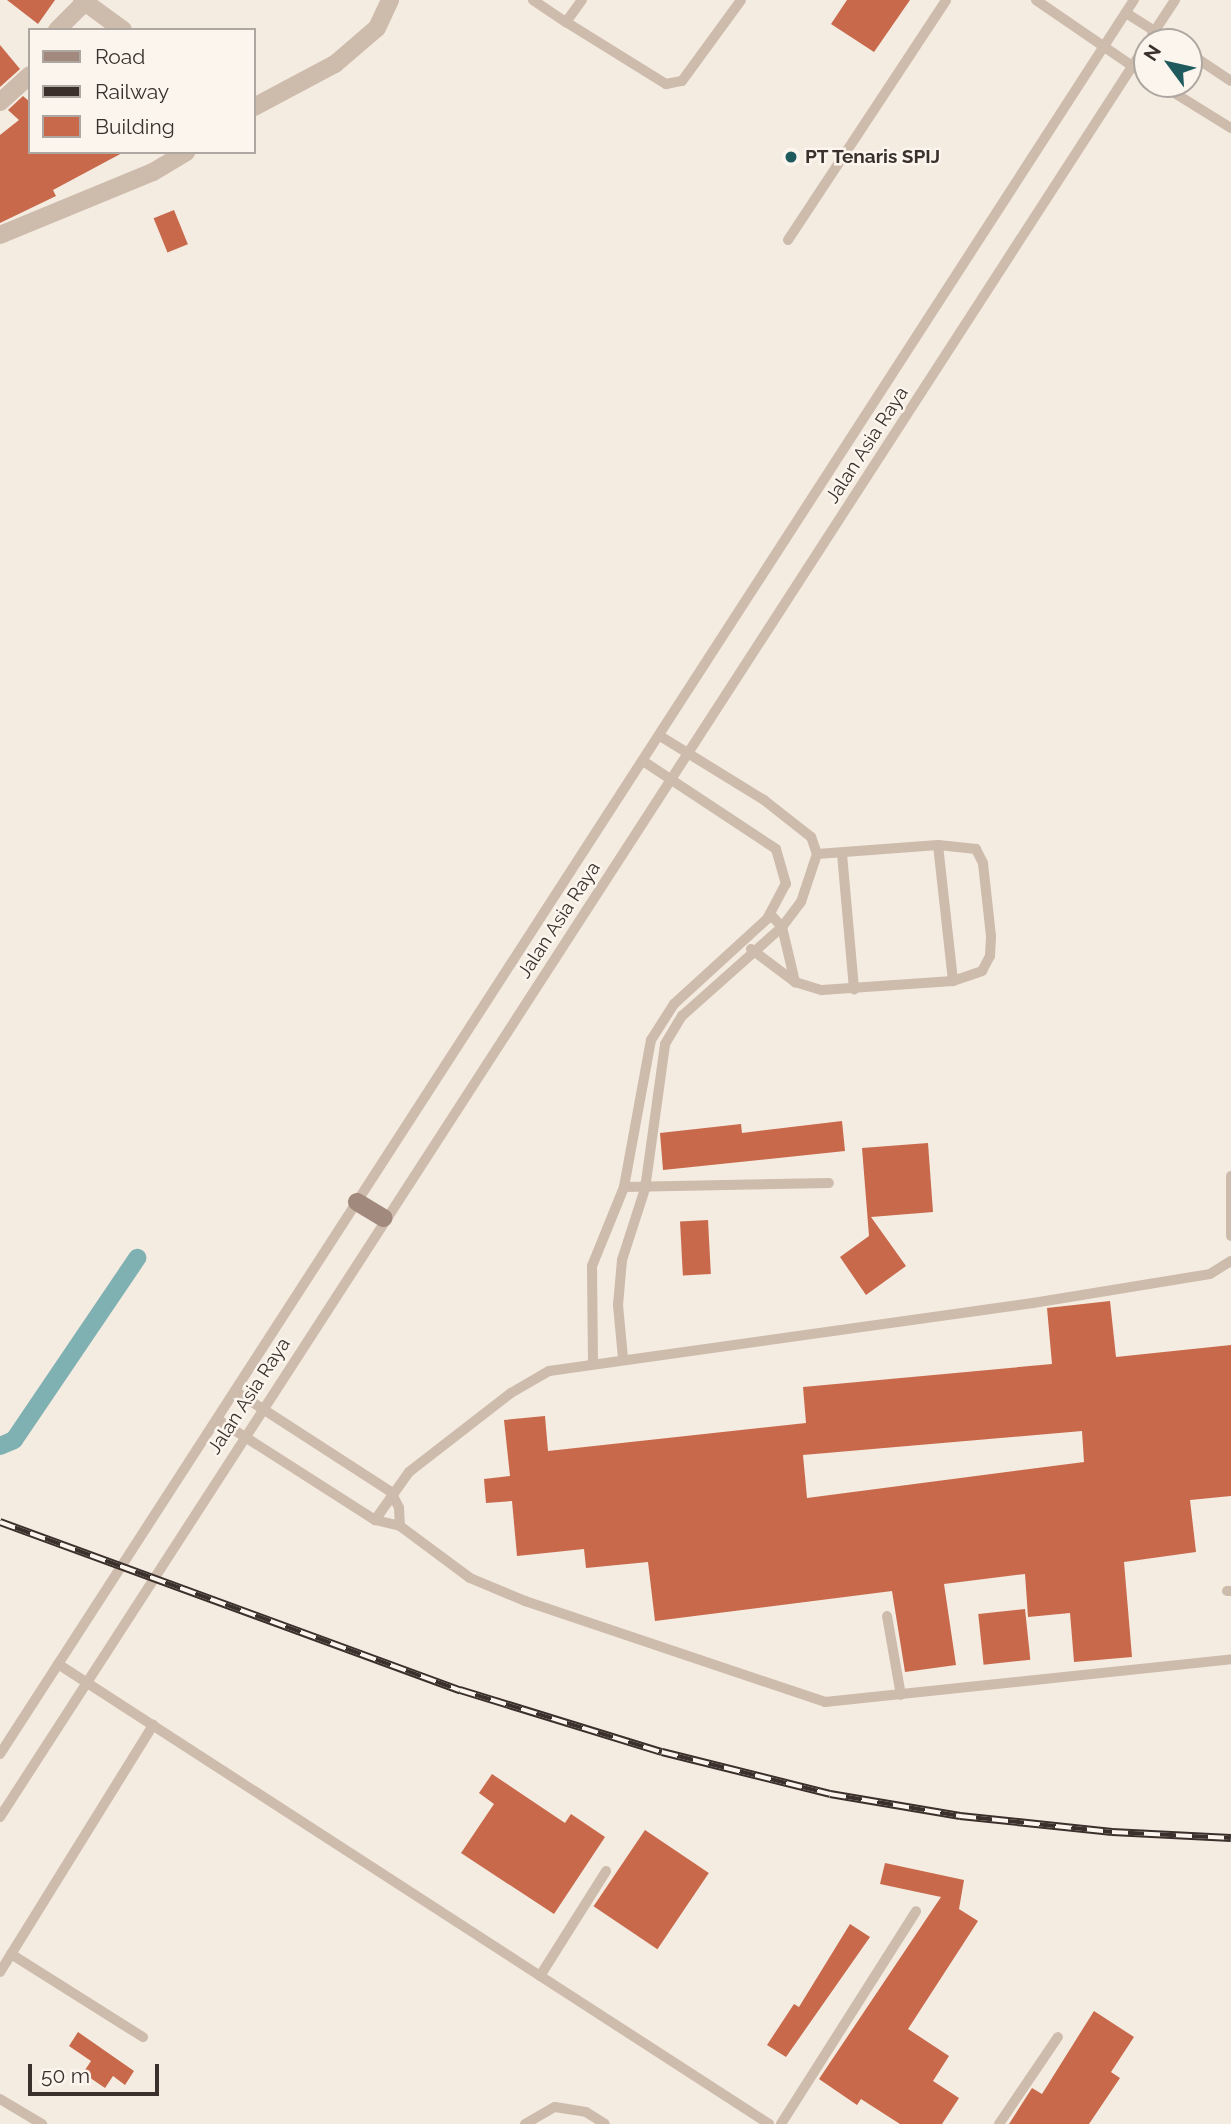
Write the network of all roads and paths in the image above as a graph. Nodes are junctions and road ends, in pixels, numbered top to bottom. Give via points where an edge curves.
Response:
1 (390, 0) edge
2 (533, 0) edge
3 (582, 0) edge
4 (741, 0) edge
5 (946, 0) edge
6 (1036, 0) edge
7 (1134, 0) edge
8 (1175, 0) edge
9 (83, 1) edge
10 (1126, 13) junction
11 (566, 22) junction
12 (59, 28) edge
13 (120, 28) edge
14 (1150, 28) edge
15 (1157, 28) edge
16 (1102, 48) junction
17 (1203, 62) edge
18 (1132, 68) joint
19 (28, 77) edge
20 (1231, 81) edge
21 (261, 96) edge
22 (1184, 98) edge
23 (0, 102) edge
24 (1231, 128) edge
25 (184, 154) edge
26 (0, 235) edge
27 (788, 240) dead end
28 (660, 736) junction
29 (689, 754) junction
30 (643, 761) junction
31 (672, 780) junction
32 (938, 845) junction
33 (842, 853) junction
34 (817, 854) junction
35 (770, 914) junction
36 (782, 927) junction
37 (744, 941) junction
38 (755, 953) junction
39 (953, 981) junction
40 (795, 982) junction
41 (854, 989) junction
42 (1231, 1176) edge
43 (829, 1183) dead end
44 (624, 1187) junction
45 (645, 1189) junction
46 (357, 1202) junction
47 (384, 1218) junction
48 (1231, 1236) edge
49 (1231, 1261) edge
50 (623, 1358) junction
51 (593, 1363) junction
52 (235, 1391) junction
53 (262, 1409) junction
54 (217, 1419) junction
55 (244, 1437) junction
56 (391, 1493) junction
57 (375, 1520) junction
58 (400, 1526) junction
59 (887, 1616) dead end
60 (1231, 1659) edge
61 (58, 1664) junction
62 (87, 1681) junction
63 (901, 1695) junction
64 (153, 1724) junction
65 (0, 1754) edge
66 (0, 1817) edge
67 (606, 1871) dead end
68 (916, 1911) dead end
69 (11, 1954) junction
70 (0, 1972) edge
71 (540, 1976) junction
72 (143, 2037) dead end
73 (1058, 2037) dead end
74 (0, 2099) edge
75 (42, 2124) edge
76 (524, 2124) edge
77 (605, 2124) edge
78 (769, 2124) edge
79 (781, 2124) edge
80 (999, 2124) edge

1 - 21 street via 377,28 335,64
2 - 11 lane
3 - 11 lane
4 - 11 lane via 682,81 666,84
5 - 27 lane
6 - 16 lane
7 - 10 lane, Jalan Asia Raya
8 - 15 lane, Jalan Asia Raya
9 - 12 street
9 - 13 street
10 - 14 lane
10 - 16 lane, Jalan Asia Raya
16 - 18 lane
16 - 28 lane, Jalan Asia Raya
17 - 20 lane
18 - 29 lane, Jalan Asia Raya
19 - 23 street
22 - 24 lane
25 - 26 street via 153,172
28 - 29 lane
28 - 30 lane, Jalan Asia Raya
29 - 31 lane, Jalan Asia Raya
29 - 34 lane via 764,800 810,837
30 - 31 lane
30 - 46 lane, Jalan Asia Raya
31 - 35 lane via 776,849 786,884
31 - 47 lane, Jalan Asia Raya
32 - 33 lane
32 - 39 lane
32 - 39 lane via 976,849 985,875 990,956 982,971
33 - 34 lane
33 - 41 lane
34 - 36 lane via 801,902
35 - 36 lane
35 - 37 lane
36 - 38 lane
36 - 40 lane
37 - 38 lane
37 - 44 lane via 674,1004 651,1040
38 - 40 lane
38 - 45 lane via 682,1016 665,1044
39 - 41 lane
40 - 41 lane via 822,990
42 - 48 lane
43 - 45 lane
44 - 45 lane
44 - 51 lane via 592,1266
45 - 50 lane via 622,1260 618,1305
46 - 47 street
46 - 52 lane, Jalan Asia Raya
47 - 53 lane, Jalan Asia Raya
49 - 50 lane via 1210,1274 1033,1303
50 - 51 lane
51 - 56 lane via 549,1371 511,1392 409,1472
52 - 53 lane
52 - 54 lane, Jalan Asia Raya
53 - 55 lane, Jalan Asia Raya
53 - 56 lane
54 - 55 lane
54 - 61 lane, Jalan Asia Raya
55 - 57 lane
55 - 62 lane, Jalan Asia Raya
56 - 57 lane
56 - 58 lane via 399,1508
57 - 58 lane
58 - 63 lane via 470,1578 781,1688 825,1702
59 - 63 lane
60 - 63 lane
61 - 62 lane
61 - 65 lane, Jalan Asia Raya
62 - 64 lane
62 - 66 lane, Jalan Asia Raya
64 - 69 lane
64 - 71 lane
67 - 71 lane
68 - 79 lane
69 - 70 lane
69 - 72 lane
71 - 78 lane
73 - 80 lane
74 - 75 lane
76 - 77 lane via 555,2107 586,2112

